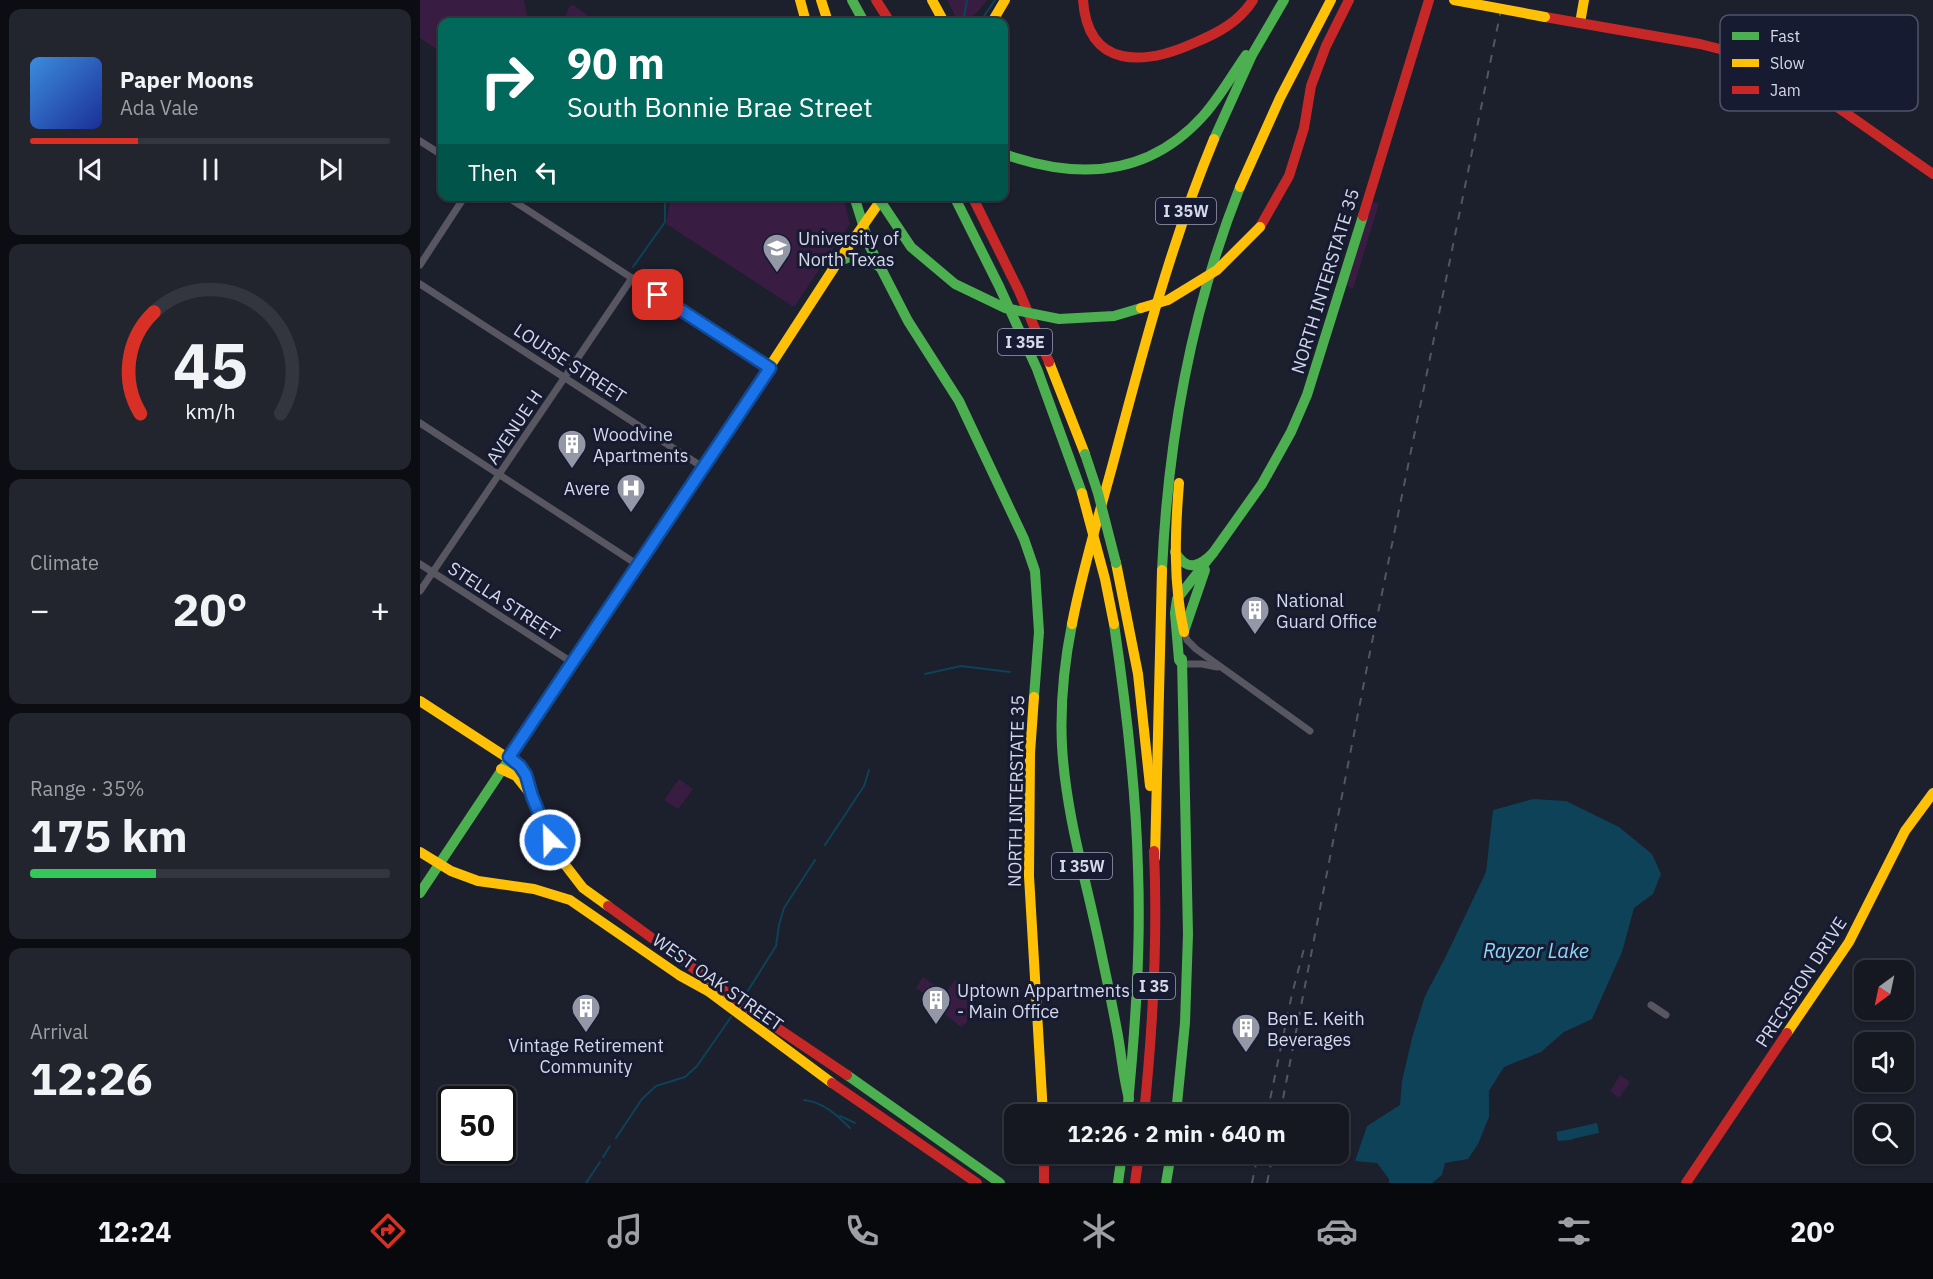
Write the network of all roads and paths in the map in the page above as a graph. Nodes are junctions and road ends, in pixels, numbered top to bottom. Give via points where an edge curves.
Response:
1 (800, 0) edge
2 (821, 0) edge
3 (852, 0) edge
4 (869, 0) edge
5 (876, 0) edge
6 (932, 0) edge
7 (1005, 0) edge
8 (1083, 0) edge
9 (1253, 0) edge
10 (1331, 0) edge
11 (1349, 0) edge
12 (1429, 0) edge
13 (1454, 0) edge
14 (1584, 0) edge
15 (1283, 2) edge
16 (998, 12) junction
17 (805, 18) edge
18 (827, 18) edge
19 (862, 18) edge
20 (879, 18) edge
21 (887, 18) edge
22 (942, 18) edge
23 (988, 18) edge
24 (994, 18) edge
25 (1580, 23) junction
26 (1720, 49) edge
27 (1843, 111) edge
28 (420, 141) edge
29 (438, 152) edge
30 (1008, 155) edge
31 (1933, 174) edge
32 (462, 201) edge
33 (514, 201) edge
34 (855, 201) edge
35 (879, 201) edge
36 (880, 201) edge
37 (956, 201) edge
38 (975, 201) edge
39 (863, 227) junction
40 (837, 263) junction
41 (420, 265) edge
42 (882, 267) junction
43 (632, 279) junction
44 (420, 284) edge
45 (1193, 346) junction
46 (770, 368) junction
47 (565, 377) junction
48 (420, 423) edge
49 (704, 468) junction
50 (499, 475) junction
51 (1175, 552) junction
52 (1213, 553) junction
53 (420, 564) edge
54 (638, 565) junction
55 (433, 572) junction
56 (420, 591) edge
57 (1177, 599) junction
58 (1184, 632) junction
59 (573, 663) junction
60 (1182, 664) junction
61 (1225, 671) junction
62 (420, 701) edge
63 (1310, 731) dead end
64 (509, 757) junction
65 (501, 769) junction
66 (1933, 793) edge
67 (532, 796) junction
68 (420, 852) edge
69 (1155, 858) junction
70 (438, 864) junction
71 (584, 888) junction
72 (420, 893) edge
73 (570, 900) junction
74 (1652, 1005) dead end
75 (1666, 1015) dead end
76 (1129, 1099) junction
77 (1042, 1104) edge
78 (1128, 1104) edge
79 (1145, 1104) edge
80 (1177, 1104) edge
81 (1044, 1164) edge
82 (1121, 1164) edge
83 (1138, 1164) edge
84 (1169, 1164) edge
85 (987, 1179) edge
86 (977, 1183) edge
87 (1000, 1183) edge
88 (1044, 1183) edge
89 (1118, 1183) edge
90 (1135, 1183) edge
91 (1166, 1183) edge
92 (1686, 1183) edge

1 - 17 main road
2 - 18 main road
3 - 19 main road
4 - 20 main road
5 - 21 main road
6 - 22 main road
7 - 16 main road
8 - 9 main road via 1087,23 1096,41 1119,56 1142,59 1221,30 1247,10
10 - 45 main road, I 35W via 1290,75 1246,174 1212,268
11 - 35 main road, bridge via 1311,86 1304,128 1289,176 1260,227 1215,273 1171,299 1140,311 1087,320 1025,315 992,304 959,289 926,263 901,238
12 - 52 main road, NORTH INTERSTATE 35 via 1299,414 1264,479
13 - 25 main road, bridge
14 - 25 main road
15 - 30 main road via 1203,116 1155,153 1112,168 1078,171 1047,168
15 - 76 main road, I 35W via 1227,110 1170,256 1074,610 1065,657 1062,743 1069,802
16 - 23 main road
16 - 24 main road
25 - 26 main road
27 - 31 main road
28 - 29 street
32 - 41 street
33 - 43 street
34 - 39 main road, NORTH INTERSTATE 35
36 - 39 main road
37 - 76 main road, I 35E, bridge via 1037,369 1082,493 1114,624 1127,712 1139,867 1138,1008
38 - 69 main road, I 35E, bridge via 1036,328 1098,493 1131,631 1142,706
39 - 40 main road
39 - 42 main road, NORTH INTERSTATE 35
40 - 42 main road via 860,255
40 - 46 main road
42 - 77 main road, NORTH INTERSTATE 35 via 908,321 959,401 1028,547 1035,571 1039,643 1030,753 1029,876
43 - 46 street
43 - 47 street, AVENUE H
44 - 47 street, LOUISE STREET
45 - 51 main road
45 - 69 main road, I 35W via 1172,464 1163,551
46 - 49 main road
47 - 49 street, LOUISE STREET
47 - 50 street, AVENUE H
48 - 50 street
49 - 54 main road
50 - 54 street
50 - 55 street, AVENUE H
51 - 52 main road via 1192,566 1200,565
51 - 57 main road
52 - 57 main road, NORTH INTERSTATE 35
52 - 58 main road, NORTH INTERSTATE 35
53 - 55 street, STELLA STREET
54 - 59 main road
55 - 56 street, AVENUE H
55 - 59 street, STELLA STREET
57 - 58 main road
57 - 60 main road, NORTH INTERSTATE 35 via 1175,617
58 - 60 main road, NORTH INTERSTATE 35
58 - 61 street via 1191,644
59 - 64 main road
60 - 61 street via 1207,664
60 - 80 main road, NORTH INTERSTATE 35 via 1188,934
61 - 63 street
62 - 64 main road, WEST OAK STREET
64 - 65 main road
64 - 67 main road, WEST OAK STREET via 526,775
65 - 67 main road via 516,776
65 - 70 main road
66 - 92 main road, PRECISION DRIVE via 1905,831 1850,942
67 - 71 main road, WEST OAK STREET via 556,853
68 - 70 main road, WEST OAK STREET
69 - 79 main road, I 35 via 1156,948
70 - 72 main road
70 - 73 main road, WEST OAK STREET via 478,881 534,889
71 - 73 main road
71 - 85 main road, WEST OAK STREET
73 - 86 main road, WEST OAK STREET via 747,1018 814,1071
74 - 75 street
76 - 78 main road, I 35E
81 - 88 main road
82 - 89 main road
83 - 90 main road
84 - 91 main road
85 - 87 main road, WEST OAK STREET

